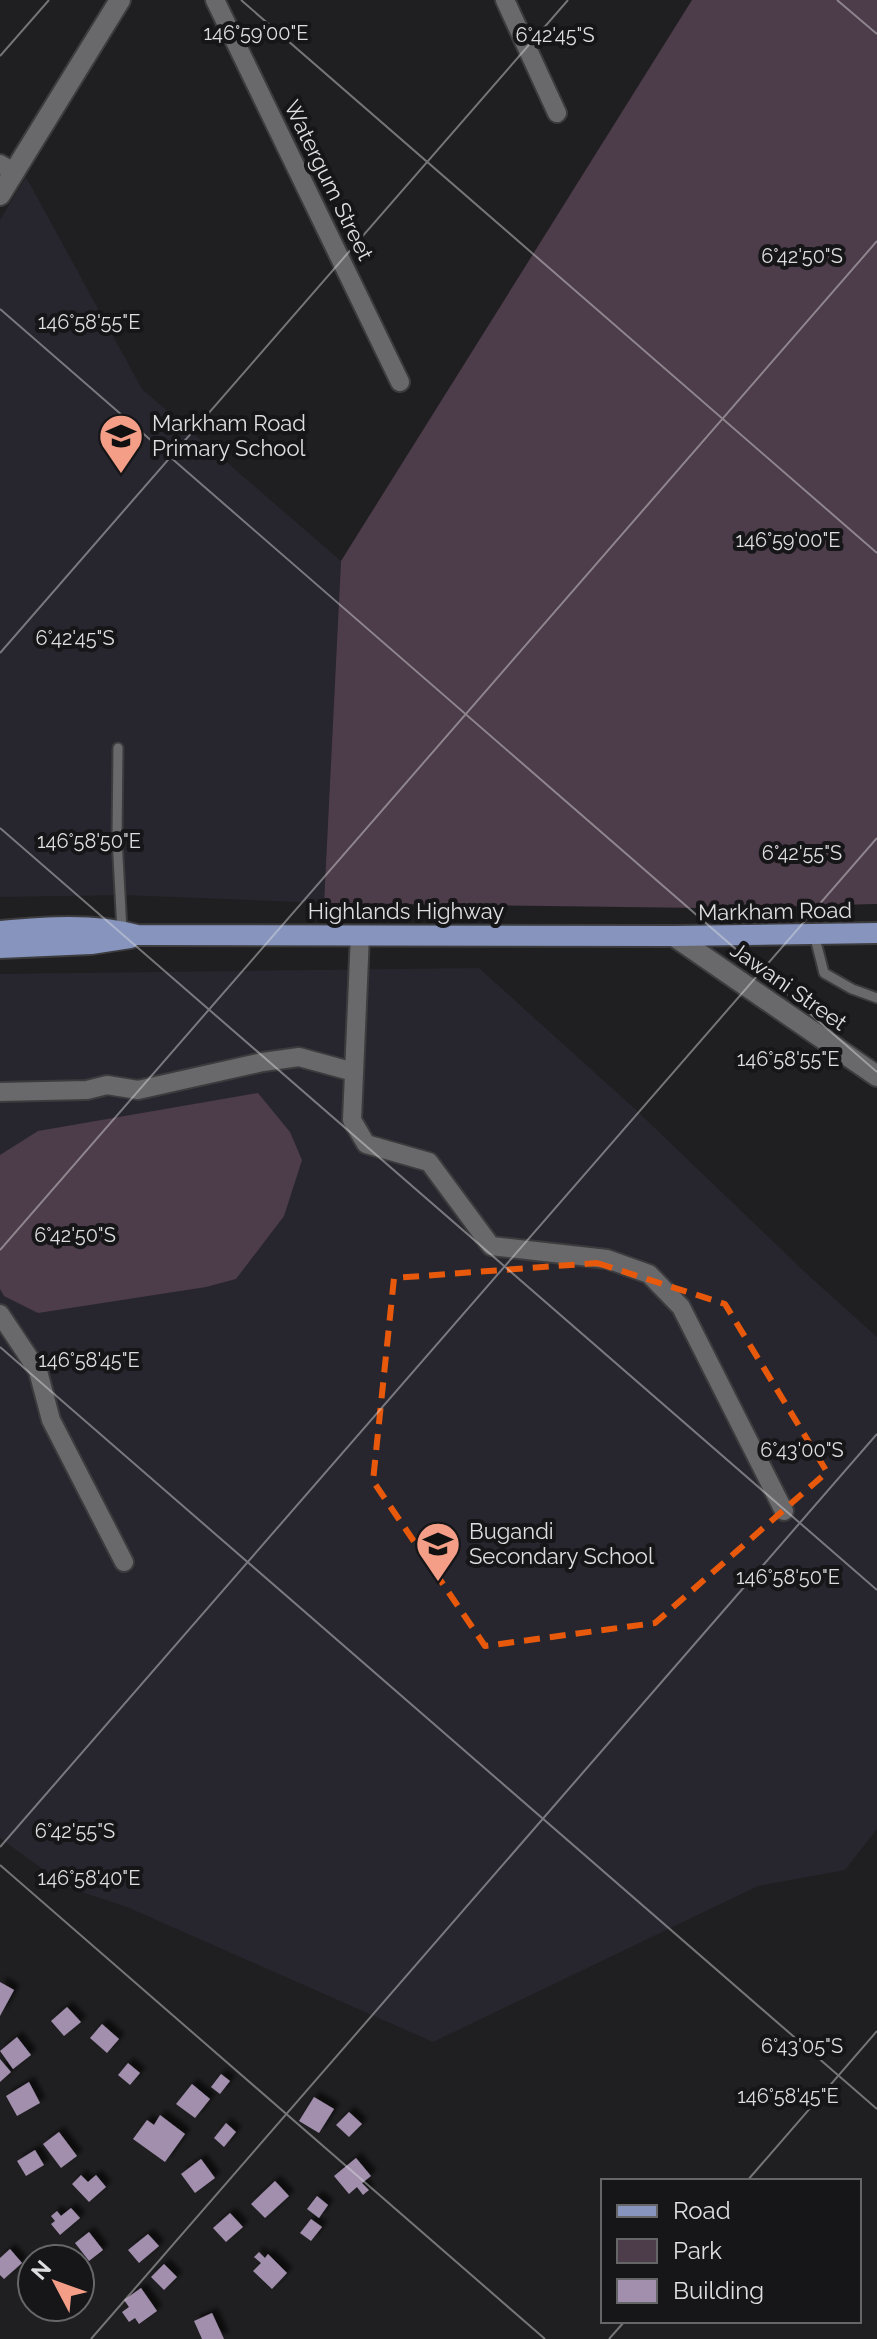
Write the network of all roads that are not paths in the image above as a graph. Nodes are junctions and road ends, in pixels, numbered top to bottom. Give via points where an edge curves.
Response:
1 (120, 0) edge
2 (215, 0) edge
3 (505, 0) edge
4 (557, 113) dead end
5 (7, 168) edge
6 (0, 195) edge
7 (400, 382) dead end
8 (118, 748) dead end
9 (0, 931) edge
10 (130, 933) junction
11 (877, 933) edge
12 (814, 934) junction
13 (360, 935) junction
14 (674, 936) junction
15 (0, 948) edge
16 (877, 998) edge
17 (354, 1072) junction
18 (877, 1076) edge
19 (0, 1092) edge
20 (0, 1314) edge
21 (784, 1511) dead end
22 (124, 1562) dead end

1 - 5 street
2 - 7 street, Watergum Street
3 - 4 street
5 - 6 street
8 - 10 lane via 117,838
9 - 10 main road, Highlands Highway via 86,927
10 - 13 main road, Highlands Highway
10 - 15 main road, Highlands Highway via 126,939 91,944
11 - 12 main road, Markham Road
12 - 14 main road, Markham Road
12 - 16 lane via 824,973
13 - 14 main road, Highlands Highway
13 - 17 street
14 - 18 street, Jawani Street
17 - 19 street via 299,1057 138,1090 107,1085
17 - 21 street via 352,1120 366,1144 429,1162 491,1246 607,1259 649,1274 681,1307
20 - 22 street via 38,1371 51,1420

